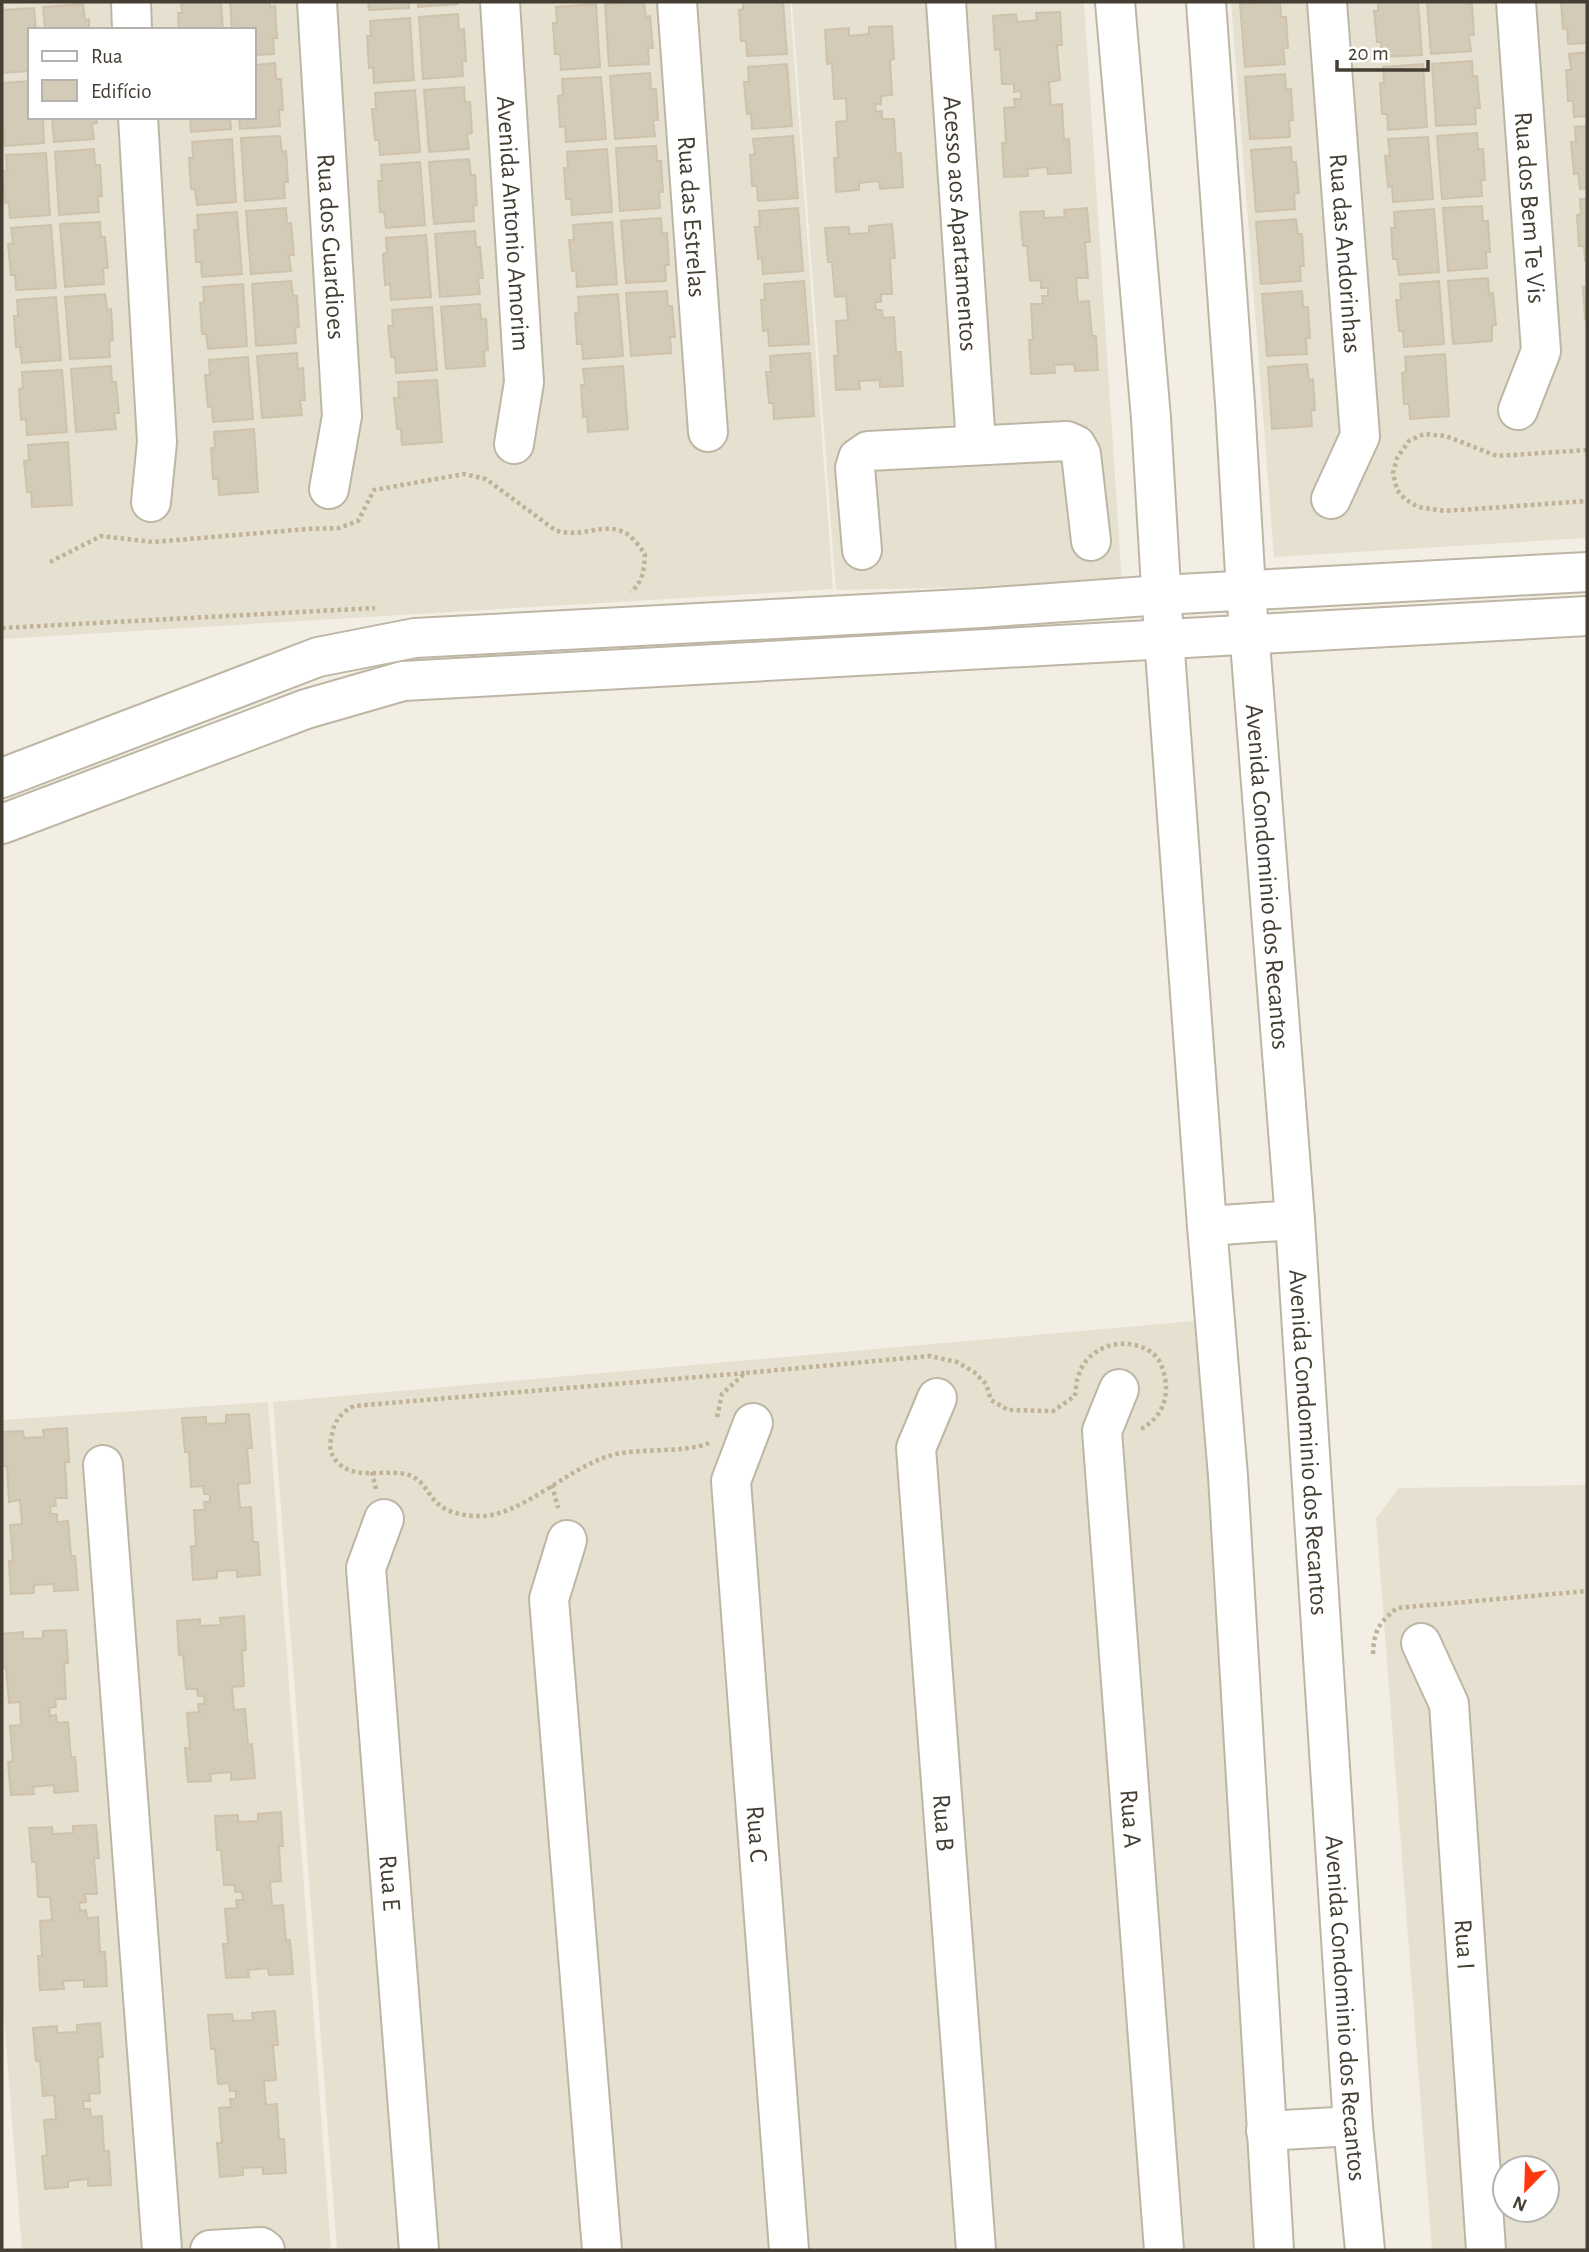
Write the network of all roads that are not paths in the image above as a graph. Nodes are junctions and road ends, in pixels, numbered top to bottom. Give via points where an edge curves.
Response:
1 (131, 2) edge
2 (317, 2) edge
3 (500, 2) edge
4 (677, 2) edge
5 (946, 2) edge
6 (1115, 2) edge
7 (1206, 2) edge
8 (1327, 2) edge
9 (1516, 2) edge
10 (132, 28) edge
11 (138, 119) edge
12 (1518, 410) dead end
13 (708, 432) dead end
14 (514, 444) dead end
15 (976, 444) junction
16 (329, 489) dead end
17 (1331, 499) dead end
18 (151, 502) dead end
19 (1091, 541) dead end
20 (862, 550) dead end
21 (1587, 572) edge
22 (1246, 591) junction
23 (1161, 595) junction
24 (1587, 616) edge
25 (1249, 633) junction
26 (1164, 638) junction
27 (2, 778) edge
28 (2, 824) edge
29 (1295, 1220) junction
30 (1207, 1226) junction
31 (1119, 1388) dead end
32 (937, 1398) dead end
33 (735, 1424) road end
34 (103, 1465) dead end
35 (384, 1519) dead end
36 (567, 1540) dead end
37 (1421, 1643) dead end
38 (1353, 2126) junction
39 (1266, 2131) junction
40 (162, 2250) edge
41 (210, 2250) edge
42 (265, 2250) edge
43 (419, 2250) edge
44 (602, 2250) edge
45 (789, 2250) edge
46 (976, 2250) edge
47 (1164, 2250) edge
48 (1275, 2250) edge
49 (1365, 2250) edge
50 (1486, 2250) edge

1 - 10 street
2 - 16 street, Rua dos Guardioes via 342,416
3 - 14 street, Avenida Antonio Amorim via 524,382
4 - 13 street, Rua das Estrelas
5 - 15 street, Acesso aos Apartamentos
6 - 23 street via 1151,418
7 - 22 street, Avenida Condominio dos Recantos
8 - 17 street, Rua das Andorinhas via 1360,436
9 - 12 street, Rua dos Bem Te Vis via 1541,351
11 - 18 street via 158,442
15 - 19 street via 1067,441 1076,445 1081,454
15 - 20 street via 868,451 858,458
21 - 22 street
22 - 23 street
22 - 25 street, Avenida Condominio dos Recantos
23 - 26 street
23 - 27 street via 415,638 317,657
24 - 25 street
25 - 26 street
25 - 29 street, Avenida Condominio dos Recantos
26 - 28 street via 404,681 306,709
26 - 30 street
29 - 30 street
29 - 38 street, Avenida Condominio dos Recantos
30 - 39 street via 1228,1476
31 - 47 street, Rua A via 1102,1431
32 - 46 street, Rua B via 916,1448
33 - 45 street, Rua C via 731,1481
34 - 40 street
35 - 43 street, Rua E via 366,1568
36 - 44 street via 549,1598
37 - 50 street, Rua I via 1449,1704
38 - 39 street
38 - 49 street, Avenida Condominio dos Recantos
39 - 48 street
41 - 42 street

